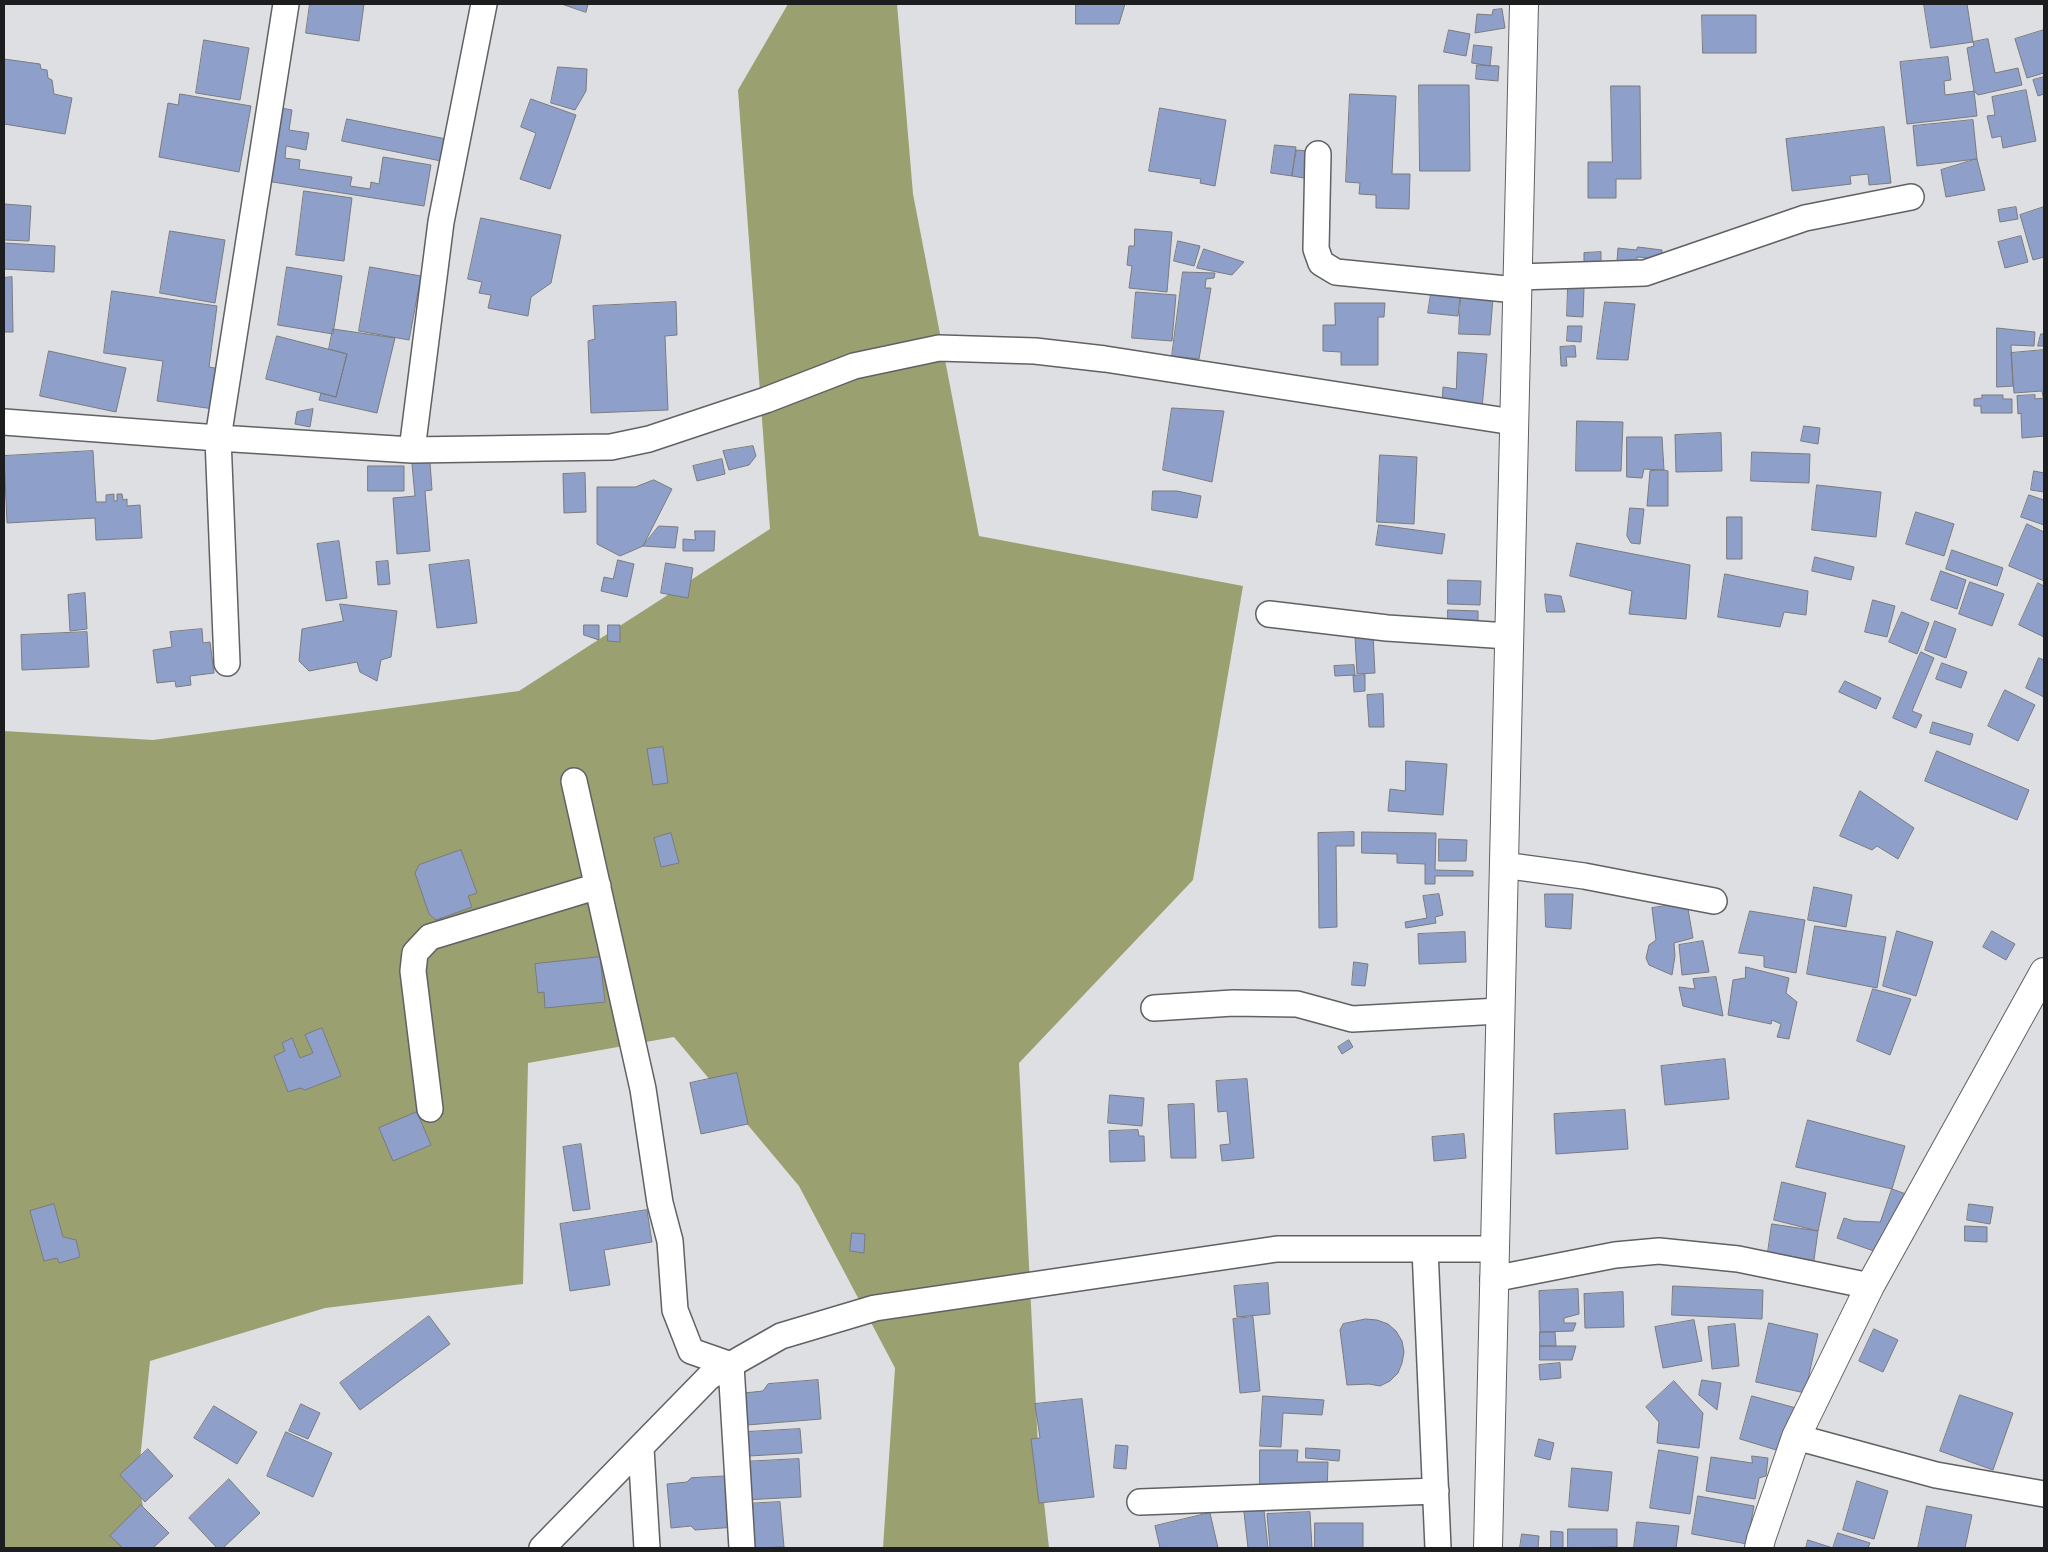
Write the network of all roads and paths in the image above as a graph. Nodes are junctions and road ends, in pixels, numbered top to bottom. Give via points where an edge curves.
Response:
1 (286, 4) edge
2 (484, 4) edge
3 (1524, 4) edge
4 (1318, 154) dead end
5 (1911, 197) dead end
6 (1516, 284) junction
7 (4, 422) edge
8 (1513, 422) junction
9 (218, 438) junction
10 (412, 450) junction
11 (1269, 614) dead end
12 (1508, 636) junction
13 (227, 663) dead end
14 (574, 781) dead end
15 (1503, 865) junction
16 (598, 886) junction
17 (1714, 901) dead end
18 (2044, 972) edge
19 (1154, 1008) dead end
20 (1500, 1011) junction
21 (430, 1109) dead end
22 (1425, 1248) junction
23 (1494, 1248) junction
24 (1493, 1279) junction
25 (1870, 1286) junction
26 (731, 1365) junction
27 (1796, 1437) junction
28 (641, 1448) junction
29 (1436, 1491) junction
30 (2044, 1494) edge
31 (1140, 1502) dead end
32 (542, 1548) edge
33 (647, 1548) edge
34 (742, 1548) edge
35 (1438, 1548) edge
36 (1488, 1548) edge
37 (1759, 1548) edge

1 - 9 street
2 - 10 street via 441,222
3 - 6 main road
4 - 6 street via 1316,249 1321,263 1336,272
5 - 6 street via 1805,218 1645,273
6 - 8 main road
7 - 9 street
8 - 10 street via 1105,359 1035,351 939,348 854,366 766,400 649,439 611,447
8 - 12 main road
9 - 10 street
9 - 13 street
11 - 12 street via 1388,628
12 - 15 main road
14 - 16 street
15 - 17 street via 1584,876
15 - 20 main road
16 - 21 street via 430,937 416,953 413,971
16 - 26 street via 643,1089 660,1204 670,1242 675,1310 691,1351
18 - 25 main road
19 - 20 street via 1233,1003 1297,1004 1352,1019
20 - 23 main road
22 - 23 street
22 - 26 street via 1277,1249 875,1308 781,1336
22 - 29 street
23 - 24 main road
24 - 25 street via 1615,1255 1659,1251 1738,1259
24 - 36 main road
25 - 27 main road
26 - 28 street via 709,1377
26 - 34 street
27 - 30 street via 1936,1475
27 - 37 main road
28 - 32 street
28 - 33 street
29 - 31 street
29 - 35 street

